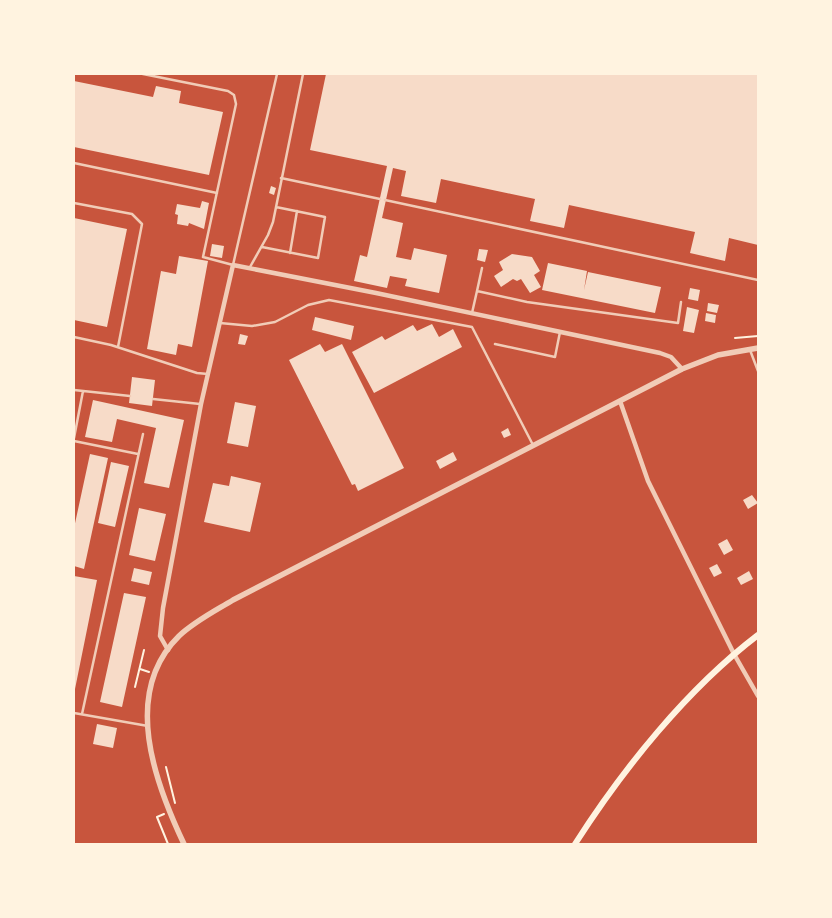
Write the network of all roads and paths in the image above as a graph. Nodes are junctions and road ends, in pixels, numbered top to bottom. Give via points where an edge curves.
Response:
1 (143, 74) edge
2 (278, 74) edge
3 (303, 74) edge
4 (74, 163) edge
5 (281, 178) junction
6 (217, 193) junction
7 (380, 199) dead end
8 (386, 200) dead end
9 (74, 203) edge
10 (276, 207) junction
11 (297, 212) junction
12 (262, 247) junction
13 (290, 253) junction
14 (233, 265) junction
15 (250, 268) junction
16 (482, 268) dead end
17 (758, 280) edge
18 (477, 291) junction
19 (682, 302) dead end
20 (472, 313) junction
21 (220, 323) junction
22 (560, 332) junction
23 (758, 336) edge
24 (74, 337) edge
25 (735, 338) dead end
26 (495, 344) dead end
27 (118, 347) junction
28 (750, 348) junction
29 (758, 348) edge
30 (682, 369) junction
31 (758, 371) edge
32 (208, 374) junction
33 (74, 390) edge
34 (83, 391) junction
35 (130, 396) dead end
36 (152, 399) dead end
37 (620, 401) junction
38 (201, 404) junction
39 (143, 434) dead end
40 (74, 439) edge
41 (534, 445) junction
42 (139, 454) junction
43 (758, 635) edge
44 (144, 650) dead end
45 (168, 650) junction
46 (734, 654) junction
47 (140, 669) junction
48 (155, 674) junction
49 (136, 687) dead end
50 (758, 696) edge
51 (74, 713) edge
52 (82, 714) junction
53 (148, 726) junction
54 (166, 766) dead end
55 (170, 780) dead end
56 (184, 844) edge
57 (574, 844) edge

1 - 6 lane via 228,91 234,95 236,104
2 - 14 lane
3 - 5 lane
4 - 6 lane
5 - 7 lane
5 - 10 lane
6 - 14 lane via 203,257
8 - 17 lane
9 - 27 lane via 132,214 142,224
10 - 11 lane
10 - 12 lane
11 - 13 lane
11 - 13 lane via 325,216 318,258
12 - 13 lane
12 - 15 lane
14 - 15 street
14 - 21 street
15 - 20 street
16 - 18 lane
18 - 19 lane via 527,302 678,323
18 - 20 lane
20 - 22 street
21 - 32 street
21 - 41 lane via 252,326 275,322 308,305 329,300 472,327
22 - 26 lane via 555,357
22 - 30 street via 660,353 671,357
23 - 25 path
24 - 27 lane
27 - 32 lane
28 - 29 street
28 - 30 street via 718,355
28 - 31 lane
30 - 37 street
32 - 38 street
33 - 34 lane
34 - 35 lane
34 - 40 lane
36 - 38 lane
37 - 41 street
37 - 46 street via 648,481
38 - 45 street via 163,608 160,636
39 - 42 lane
40 - 42 lane
41 - 45 street via 233,600 190,627
42 - 52 lane
43 - 46 main road
44 - 47 path
45 - 48 street
46 - 50 street
46 - 57 main road via 644,749
47 - 48 path
47 - 49 path
48 - 53 street
51 - 52 lane
52 - 53 lane
53 - 56 street via 156,778
54 - 55 path

